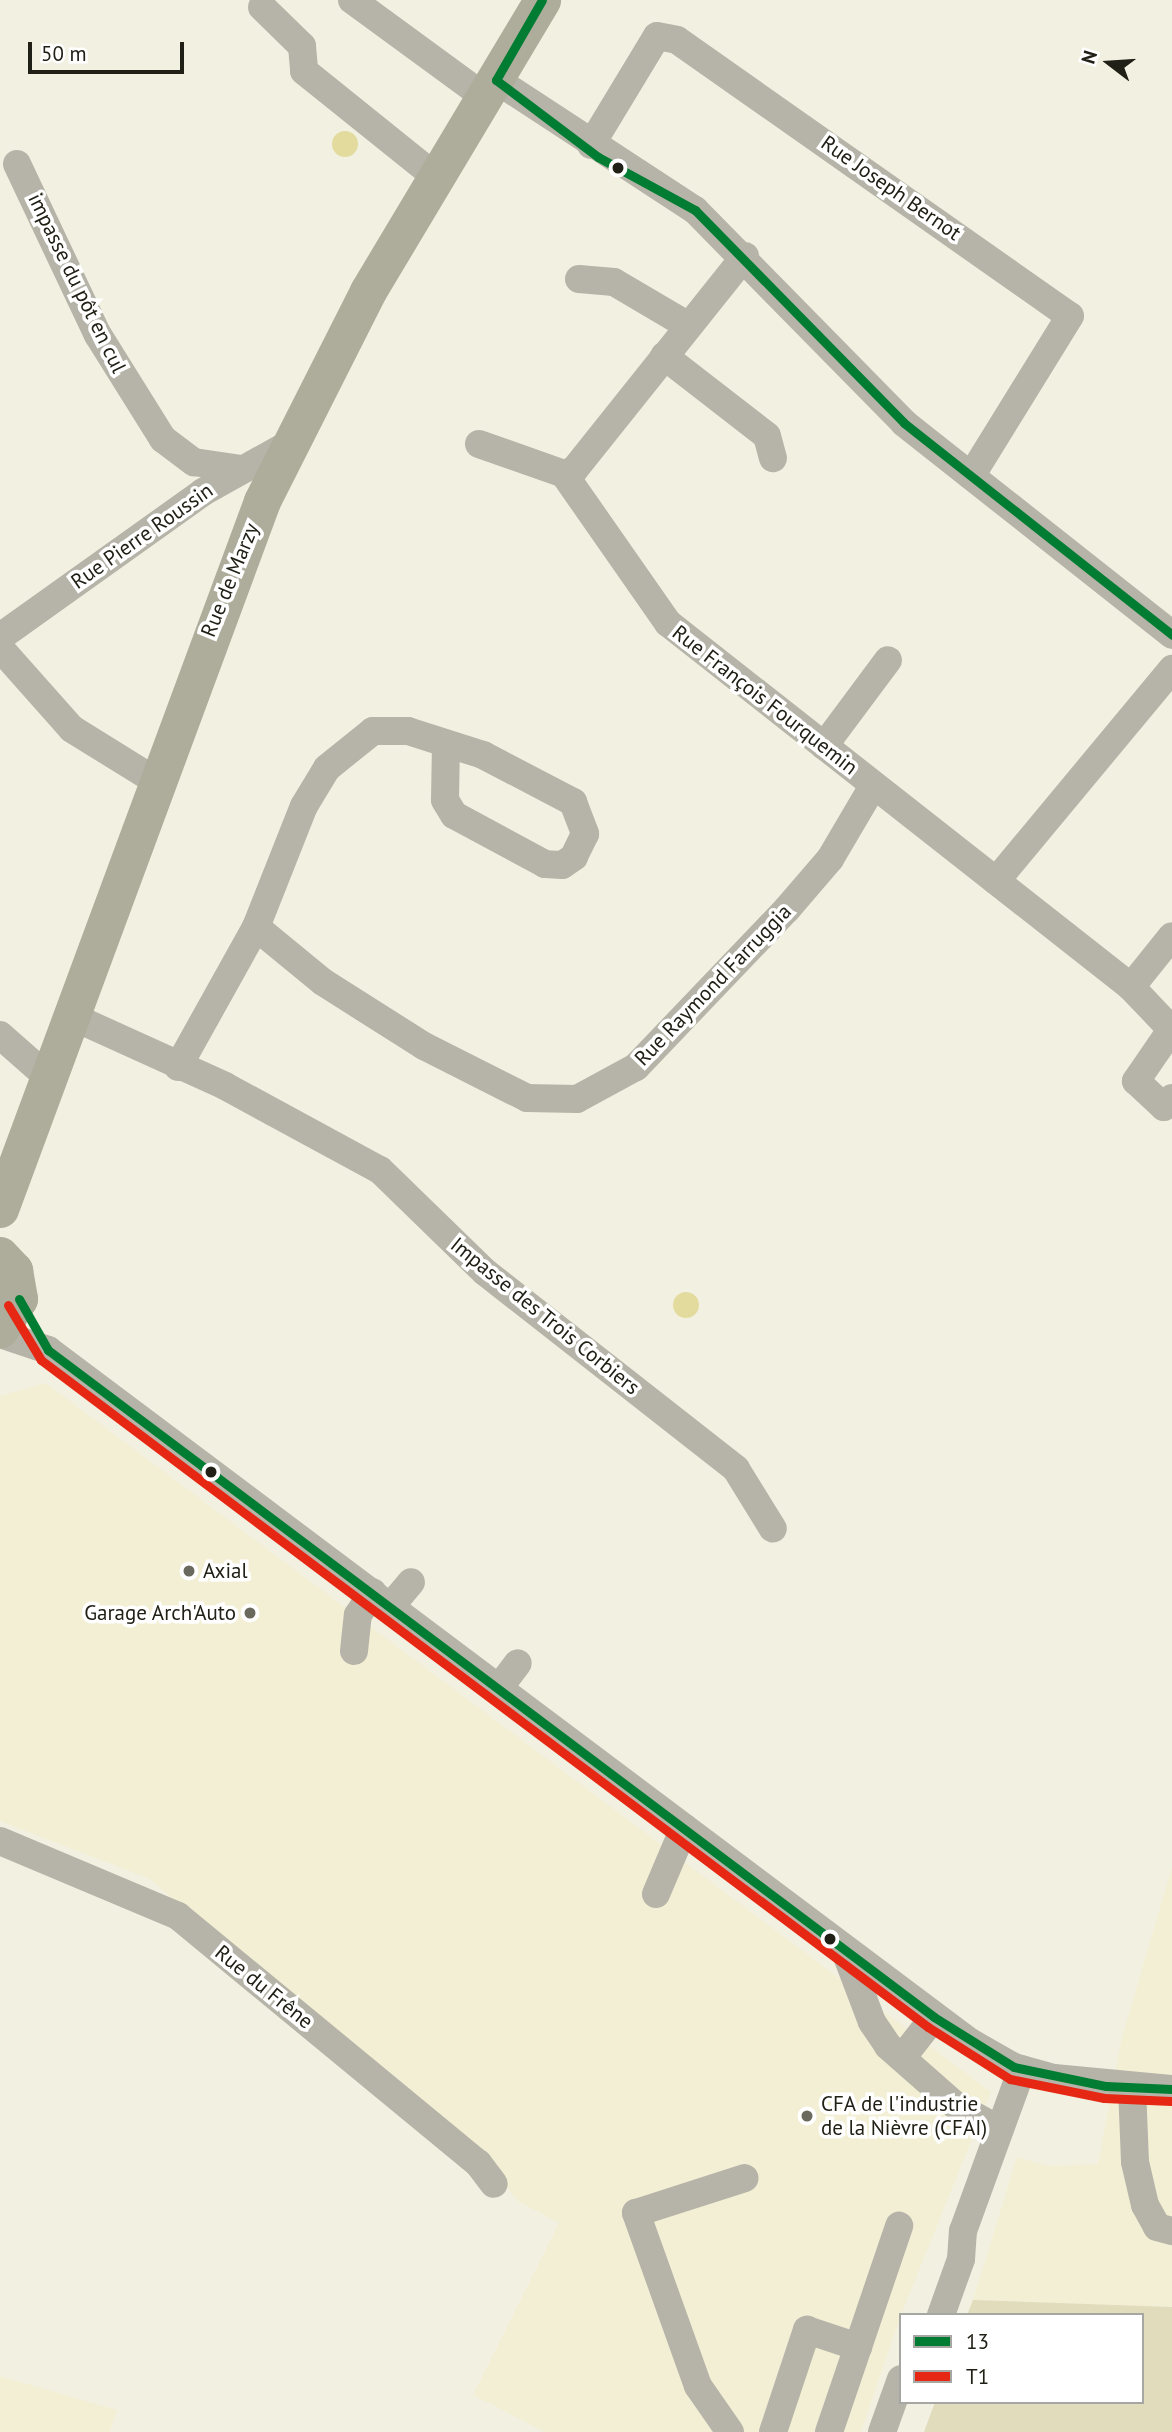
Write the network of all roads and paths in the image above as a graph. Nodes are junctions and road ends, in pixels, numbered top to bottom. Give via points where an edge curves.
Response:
1 (352, 0) edge
2 (542, 0) edge
3 (262, 7) dead end
4 (491, 89) junction
5 (602, 153) junction
6 (18, 164) dead end
7 (437, 178) junction
8 (745, 256) junction
9 (579, 279) dead end
10 (687, 325) junction
11 (664, 356) junction
12 (289, 444) junction
13 (479, 444) dead end
14 (773, 458) dead end
15 (194, 462) junction
16 (242, 469) junction
17 (564, 474) junction
18 (971, 476) junction
19 (203, 492) junction
20 (1172, 635) edge
21 (0, 637) edge
22 (0, 648) edge
23 (888, 660) dead end
24 (1172, 669) edge
25 (446, 744) junction
26 (824, 746) junction
27 (156, 781) junction
28 (873, 786) junction
29 (996, 881) junction
30 (256, 927) junction
31 (1172, 936) edge
32 (1131, 987) junction
33 (71, 1016) junction
34 (1172, 1030) edge
35 (0, 1035) edge
36 (178, 1067) junction
37 (49, 1078) junction
38 (1172, 1098) edge
39 (3, 1205) edge
40 (3, 1257) edge
41 (6, 1320) edge
42 (48, 1350) junction
43 (772, 1529) dead end
44 (411, 1582) dead end
45 (382, 1599) junction
46 (354, 1651) dead end
47 (519, 1662) dead end
48 (499, 1688) junction
49 (684, 1828) junction
50 (0, 1842) edge
51 (656, 1894) dead end
52 (845, 1951) junction
53 (934, 2017) junction
54 (902, 2058) junction
55 (1022, 2069) junction
56 (1132, 2087) junction
57 (1172, 2089) edge
58 (1000, 2130) junction
59 (745, 2178) dead end
60 (494, 2184) dead end
61 (899, 2226) dead end
62 (962, 2231) junction
63 (1172, 2231) edge
64 (924, 2313) edge
65 (942, 2313) edge
66 (858, 2347) junction
67 (899, 2385) edge
68 (910, 2404) edge
69 (730, 2432) edge
70 (773, 2432) edge
71 (829, 2432) edge
72 (882, 2432) edge
73 (900, 2432) edge

1 - 4 street
2 - 4 main road, Rue de Marzy
3 - 7 street via 302,46 304,71
4 - 5 street via 547,115
4 - 7 main road, Rue de Marzy
5 - 8 street via 695,210
5 - 18 street, Rue Joseph Bernot via 657,36 677,40 1070,316
6 - 15 street, impasse du pôt en cul via 116,366 163,439
7 - 12 main road, Rue de Marzy
8 - 10 street
8 - 18 street via 904,423
9 - 10 street via 614,282
10 - 11 street
11 - 14 street via 767,436
11 - 17 street via 574,470
12 - 16 street, Rue Pierre Roussin
12 - 27 main road, Rue de Marzy via 217,608
13 - 17 street
15 - 16 street
15 - 19 street
16 - 19 street, Rue Pierre Roussin
17 - 26 street, Rue François Fourquemin via 668,623
18 - 20 street
19 - 21 street, Rue Pierre Roussin
22 - 27 street via 72,729
23 - 26 street
24 - 29 street
25 - 25 street via 483,755 573,802 585,834 574,857 562,865 545,864 454,815 445,800
25 - 30 street via 388,728 352,743 304,806
26 - 28 street, Rue François Fourquemin
27 - 33 main road, Rue de Marzy
28 - 29 street, Rue François Fourquemin
28 - 30 street, Rue Raymond Farruggia via 830,859 788,909 636,1067 577,1099 527,1098 424,1046 324,982
29 - 32 street, Rue François Fourquemin
30 - 36 street
31 - 32 street
32 - 34 street, Rue François Fourquemin
33 - 36 street, Impasse des Trois Corbiers
33 - 37 main road, Rue de Marzy
34 - 38 street, Rue François Fourquemin via 1136,1081 1164,1107
35 - 37 street
36 - 43 street, Impasse des Trois Corbiers via 380,1170 485,1272 736,1469
37 - 39 main road, Rue de Marzy
39 - 40 main road, Rue de Marzy
40 - 41 main road, Rue de Marzy
41 - 42 street
41 - 42 street
42 - 45 street
44 - 45 street
45 - 46 street via 358,1615
45 - 48 street
47 - 48 street
48 - 49 street
49 - 51 street
49 - 52 street
50 - 60 street, Rue du Frêne via 178,1916 478,2163
52 - 53 street
52 - 54 street via 872,2022
53 - 54 street
53 - 55 street
54 - 58 street via 955,2105
55 - 56 street
55 - 58 street
56 - 57 street
56 - 63 street via 1135,2162 1145,2205 1157,2227
58 - 62 street
59 - 69 street via 636,2213 698,2386
61 - 66 street
62 - 64 street via 944,2253
62 - 65 street via 961,2259
66 - 70 street via 807,2330
66 - 71 street
67 - 72 street
68 - 73 street

